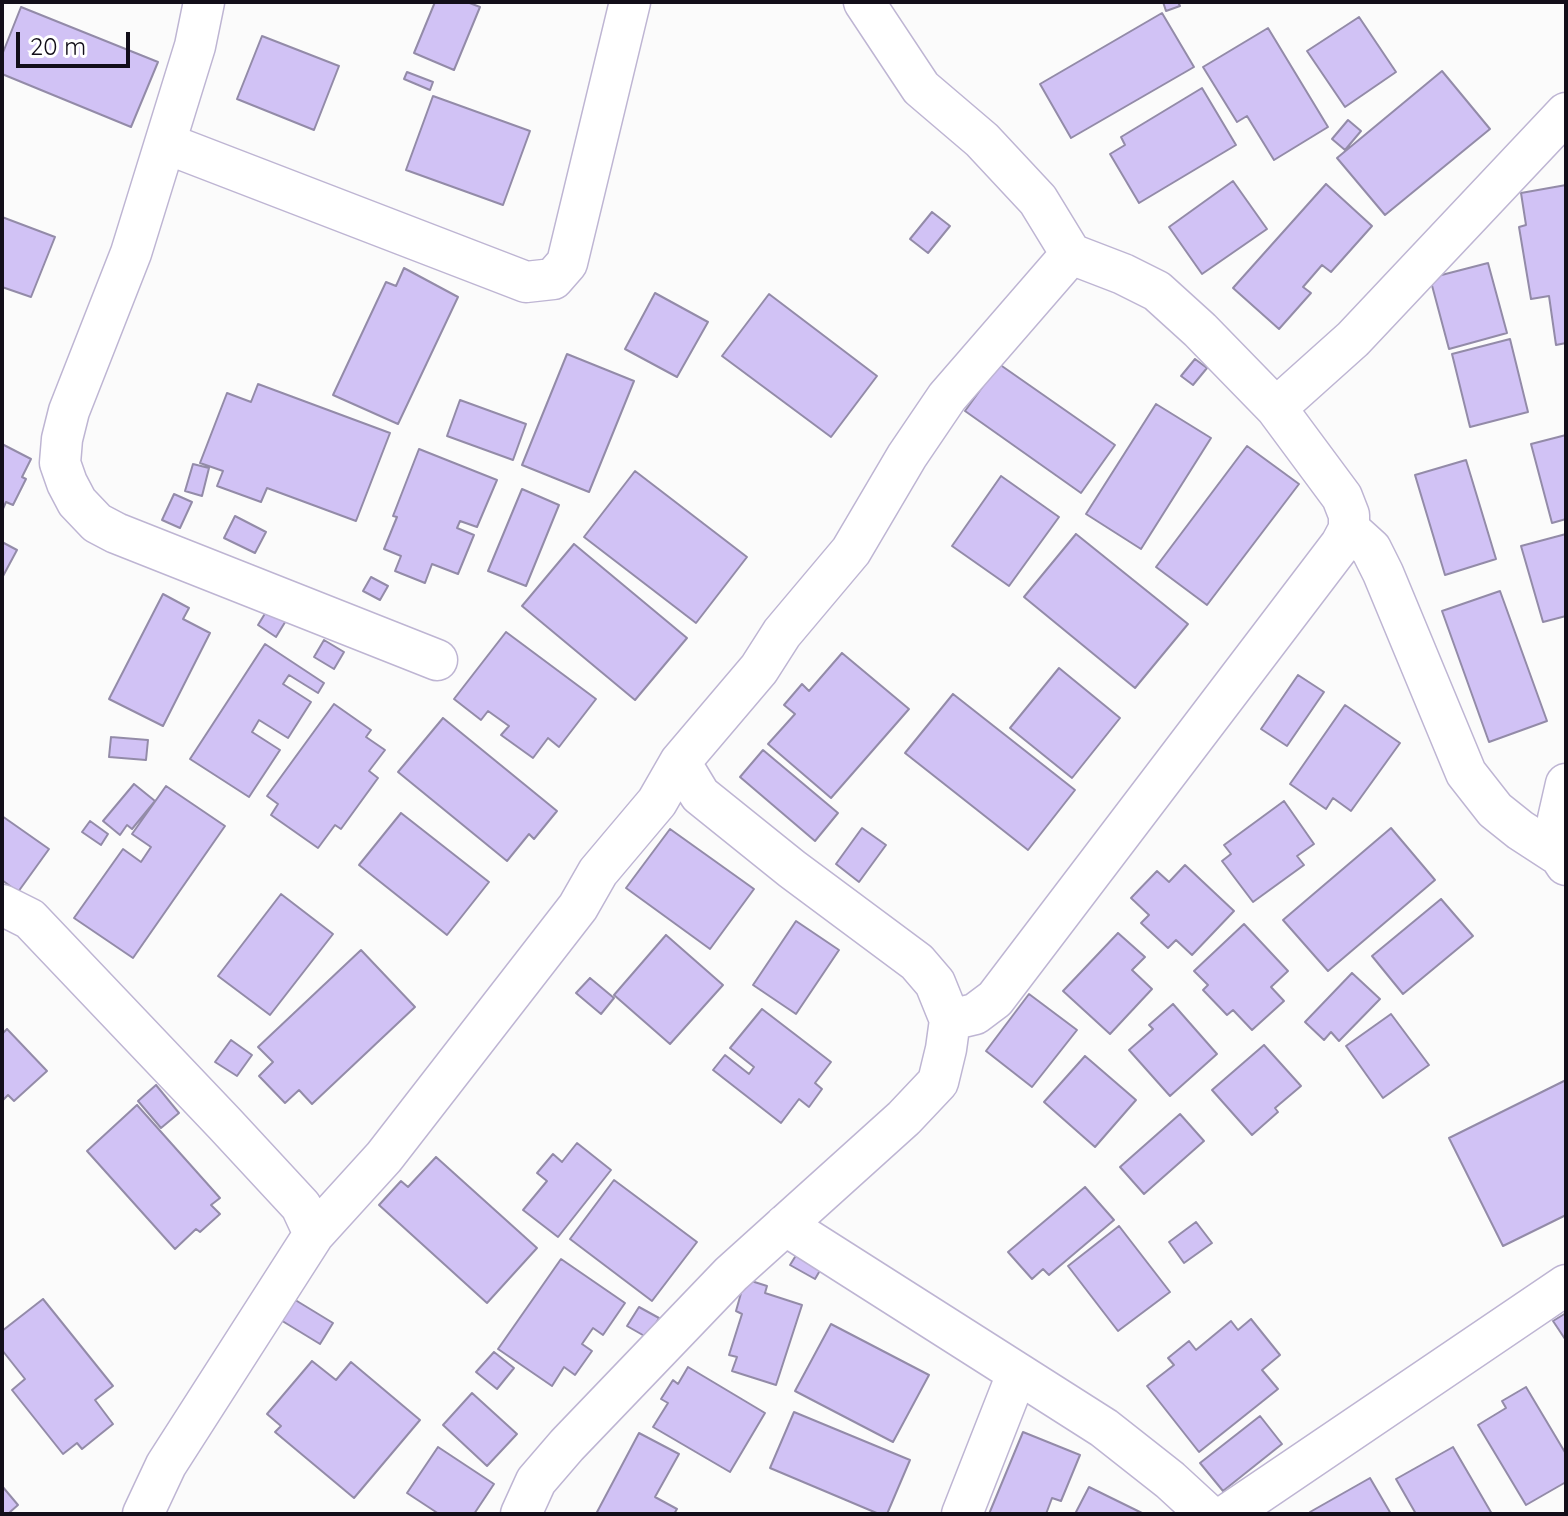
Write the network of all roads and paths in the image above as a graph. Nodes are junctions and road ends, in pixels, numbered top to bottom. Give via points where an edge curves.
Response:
1 (204, 2) edge
2 (630, 2) edge
3 (864, 2) edge
4 (1566, 113) edge
5 (165, 143) junction
6 (1071, 254) junction
7 (1276, 408) junction
8 (1349, 529) junction
9 (437, 660) dead end
10 (680, 762) junction
11 (1566, 784) edge
12 (1563, 860) edge
13 (2, 905) edge
14 (950, 1020) junction
15 (785, 1225) junction
16 (314, 1234) junction
17 (1566, 1285) edge
18 (1017, 1374) junction
19 (143, 1514) edge
20 (521, 1514) edge
21 (962, 1514) edge
22 (1207, 1514) edge
23 (1228, 1514) edge

1 - 5 street
2 - 5 street via 567,263 553,279 526,282
3 - 6 street via 921,88 982,140 1038,200
4 - 7 street via 1353,339
5 - 9 street via 131,253 69,411 60,463 72,493 97,523 116,533
6 - 7 street via 1157,291
6 - 10 street via 947,397 851,551
7 - 8 street via 1342,497
8 - 12 street via 1371,549 1383,573 1466,773 1495,810
8 - 14 street via 995,999 975,1014
10 - 14 street via 700,795 917,962 935,983
10 - 16 street via 657,802 598,872 578,907 384,1157
11 - 12 street via 1558,819
13 - 16 street via 30,919 301,1206
14 - 15 street via 938,1082
15 - 18 street
15 - 20 street via 567,1445 536,1481
16 - 19 street via 166,1465
17 - 23 street
18 - 21 street
18 - 22 street via 1104,1428

